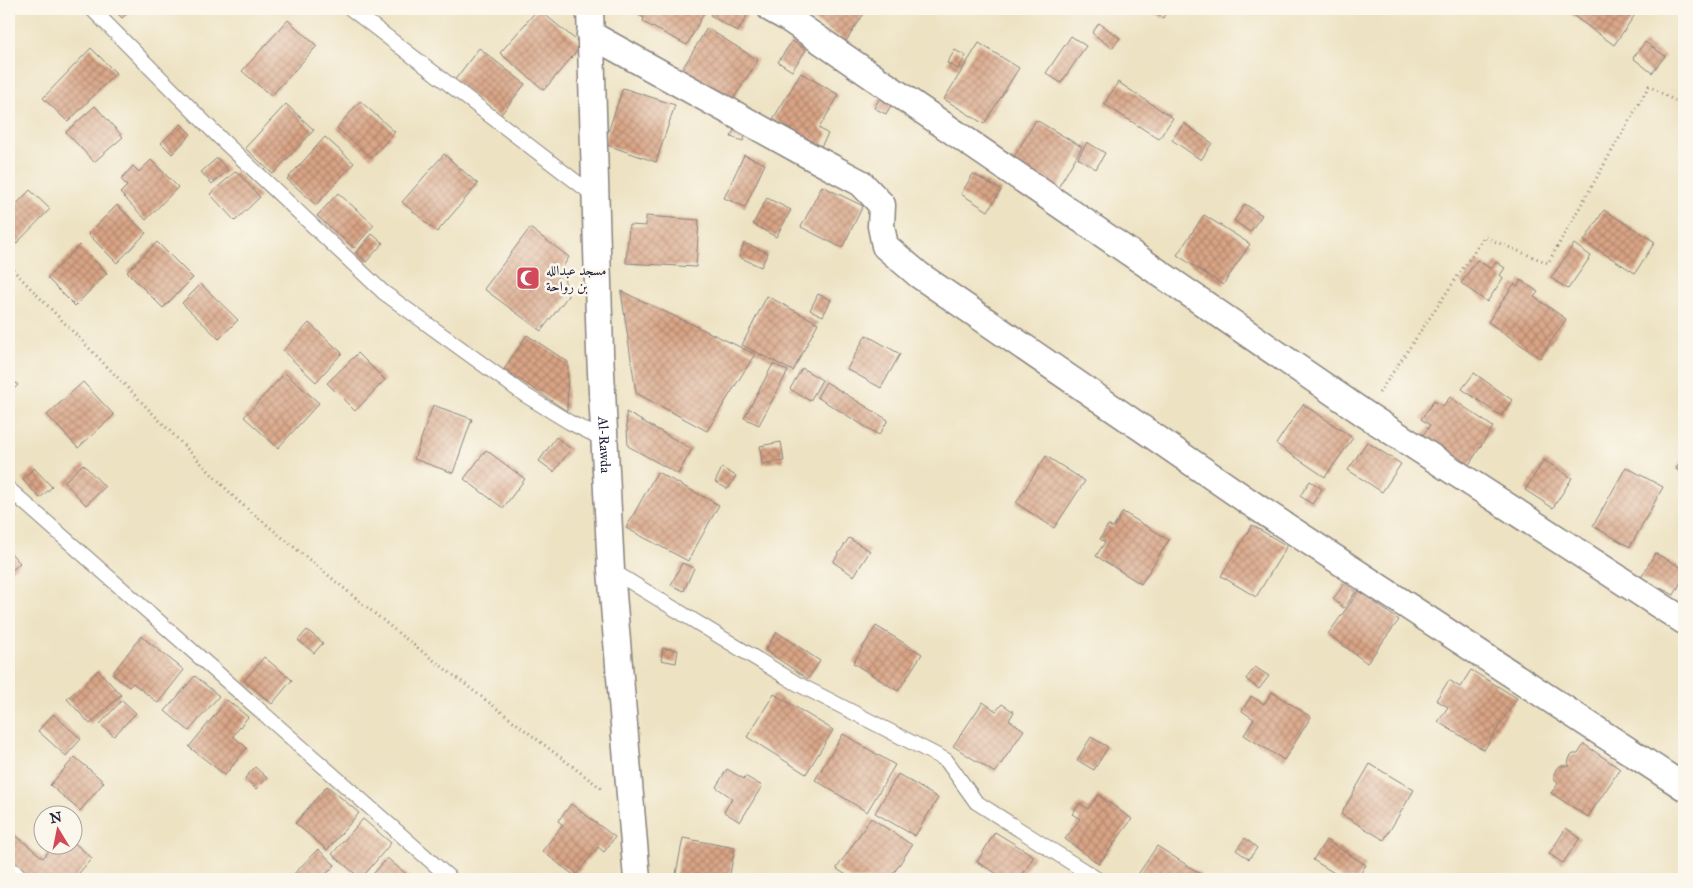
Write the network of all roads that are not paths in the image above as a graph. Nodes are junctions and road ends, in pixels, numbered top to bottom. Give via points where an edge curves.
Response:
1 (92, 9) edge
2 (352, 9) edge
3 (590, 9) edge
4 (771, 9) edge
5 (590, 34) junction
6 (596, 197) junction
7 (605, 440) junction
8 (9, 489) edge
9 (611, 570) junction
10 (1684, 621) edge
11 (1684, 787) edge
12 (9, 876) edge
13 (13, 879) edge
14 (451, 879) edge
15 (637, 879) edge
16 (1097, 879) edge

1 - 7 lane via 220,138 383,292 525,395
2 - 6 lane
3 - 5 street, Al-Rawda
4 - 10 street via 902,95 1365,414
5 - 6 street, Al-Rawda
5 - 11 street via 861,183 882,205 881,226 885,246 919,275 1255,506
6 - 7 street, Al-Rawda
7 - 9 street, Al-Rawda
8 - 14 lane
9 - 15 street, Al-Rawda
9 - 16 lane via 796,683 946,760 976,802
12 - 13 street

